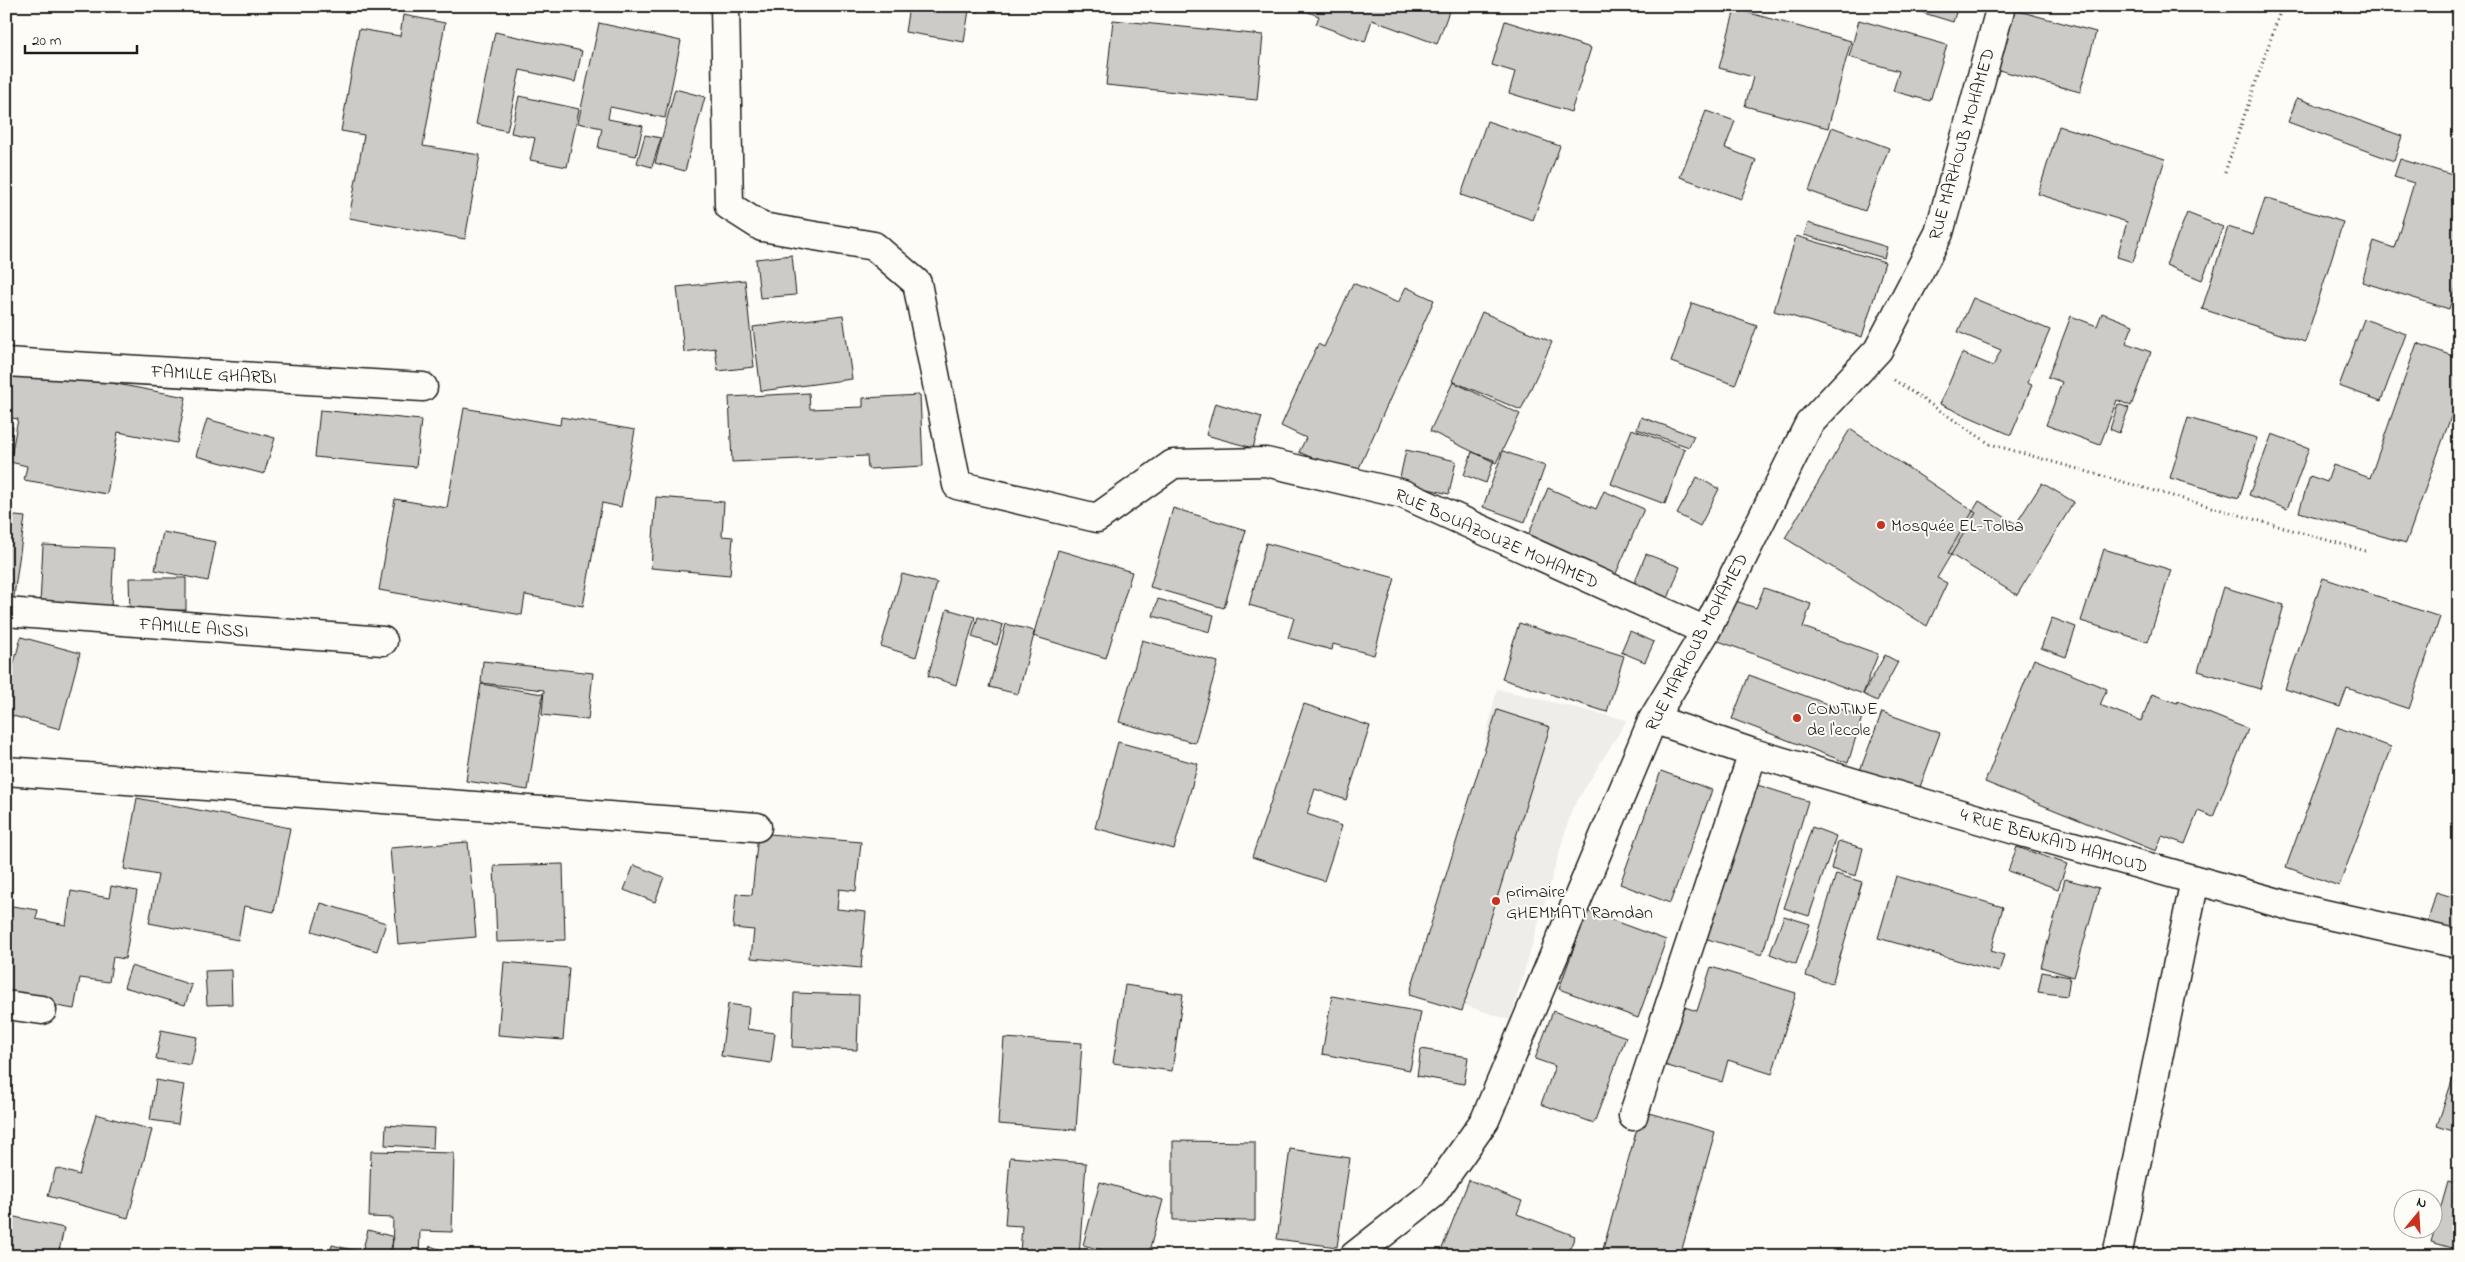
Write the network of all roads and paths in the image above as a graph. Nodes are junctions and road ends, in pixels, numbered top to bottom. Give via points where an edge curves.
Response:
1 (725, 6) edge
2 (2001, 6) edge
3 (2282, 6) edge
4 (2225, 172) dead end
5 (6, 362) edge
6 (1866, 362) junction
7 (423, 387) dead end
8 (2370, 552) dead end
9 (6, 612) edge
10 (1706, 631) junction
11 (383, 641) dead end
12 (1653, 719) junction
13 (1753, 753) junction
14 (6, 771) edge
15 (757, 827) dead end
16 (2195, 880) junction
17 (2459, 944) edge
18 (6, 1005) edge
19 (42, 1010) dead end
20 (1633, 1116) dead end
21 (1354, 1256) edge
22 (2117, 1256) edge

1 - 10 street, RUE BOUAZOUZE MOHAMED via 729,206 762,227 874,246 918,283 957,485 1096,518 1173,464 1266,462 1403,494
2 - 6 street, RUE MARHOUB MOHAMED via 1939,233 1878,350
3 - 4 path
5 - 7 street, FAMILLE GHARBI
6 - 8 path via 1990,444
6 - 10 street, RUE MARHOUB MOHAMED via 1809,424
9 - 11 street, FAMILLE AISSI
10 - 12 street, RUE MARHOUB MOHAMED
12 - 13 street, 4 RUE BENKAID HAMOUD
12 - 21 street, RUE MARHOUB MOHAMED via 1485,1120 1433,1194
13 - 16 street, 4 RUE BENKAID HAMOUD
13 - 20 street
14 - 15 street
16 - 17 street, 4 RUE BENKAID HAMOUD via 2296,908
16 - 22 street
18 - 19 street

